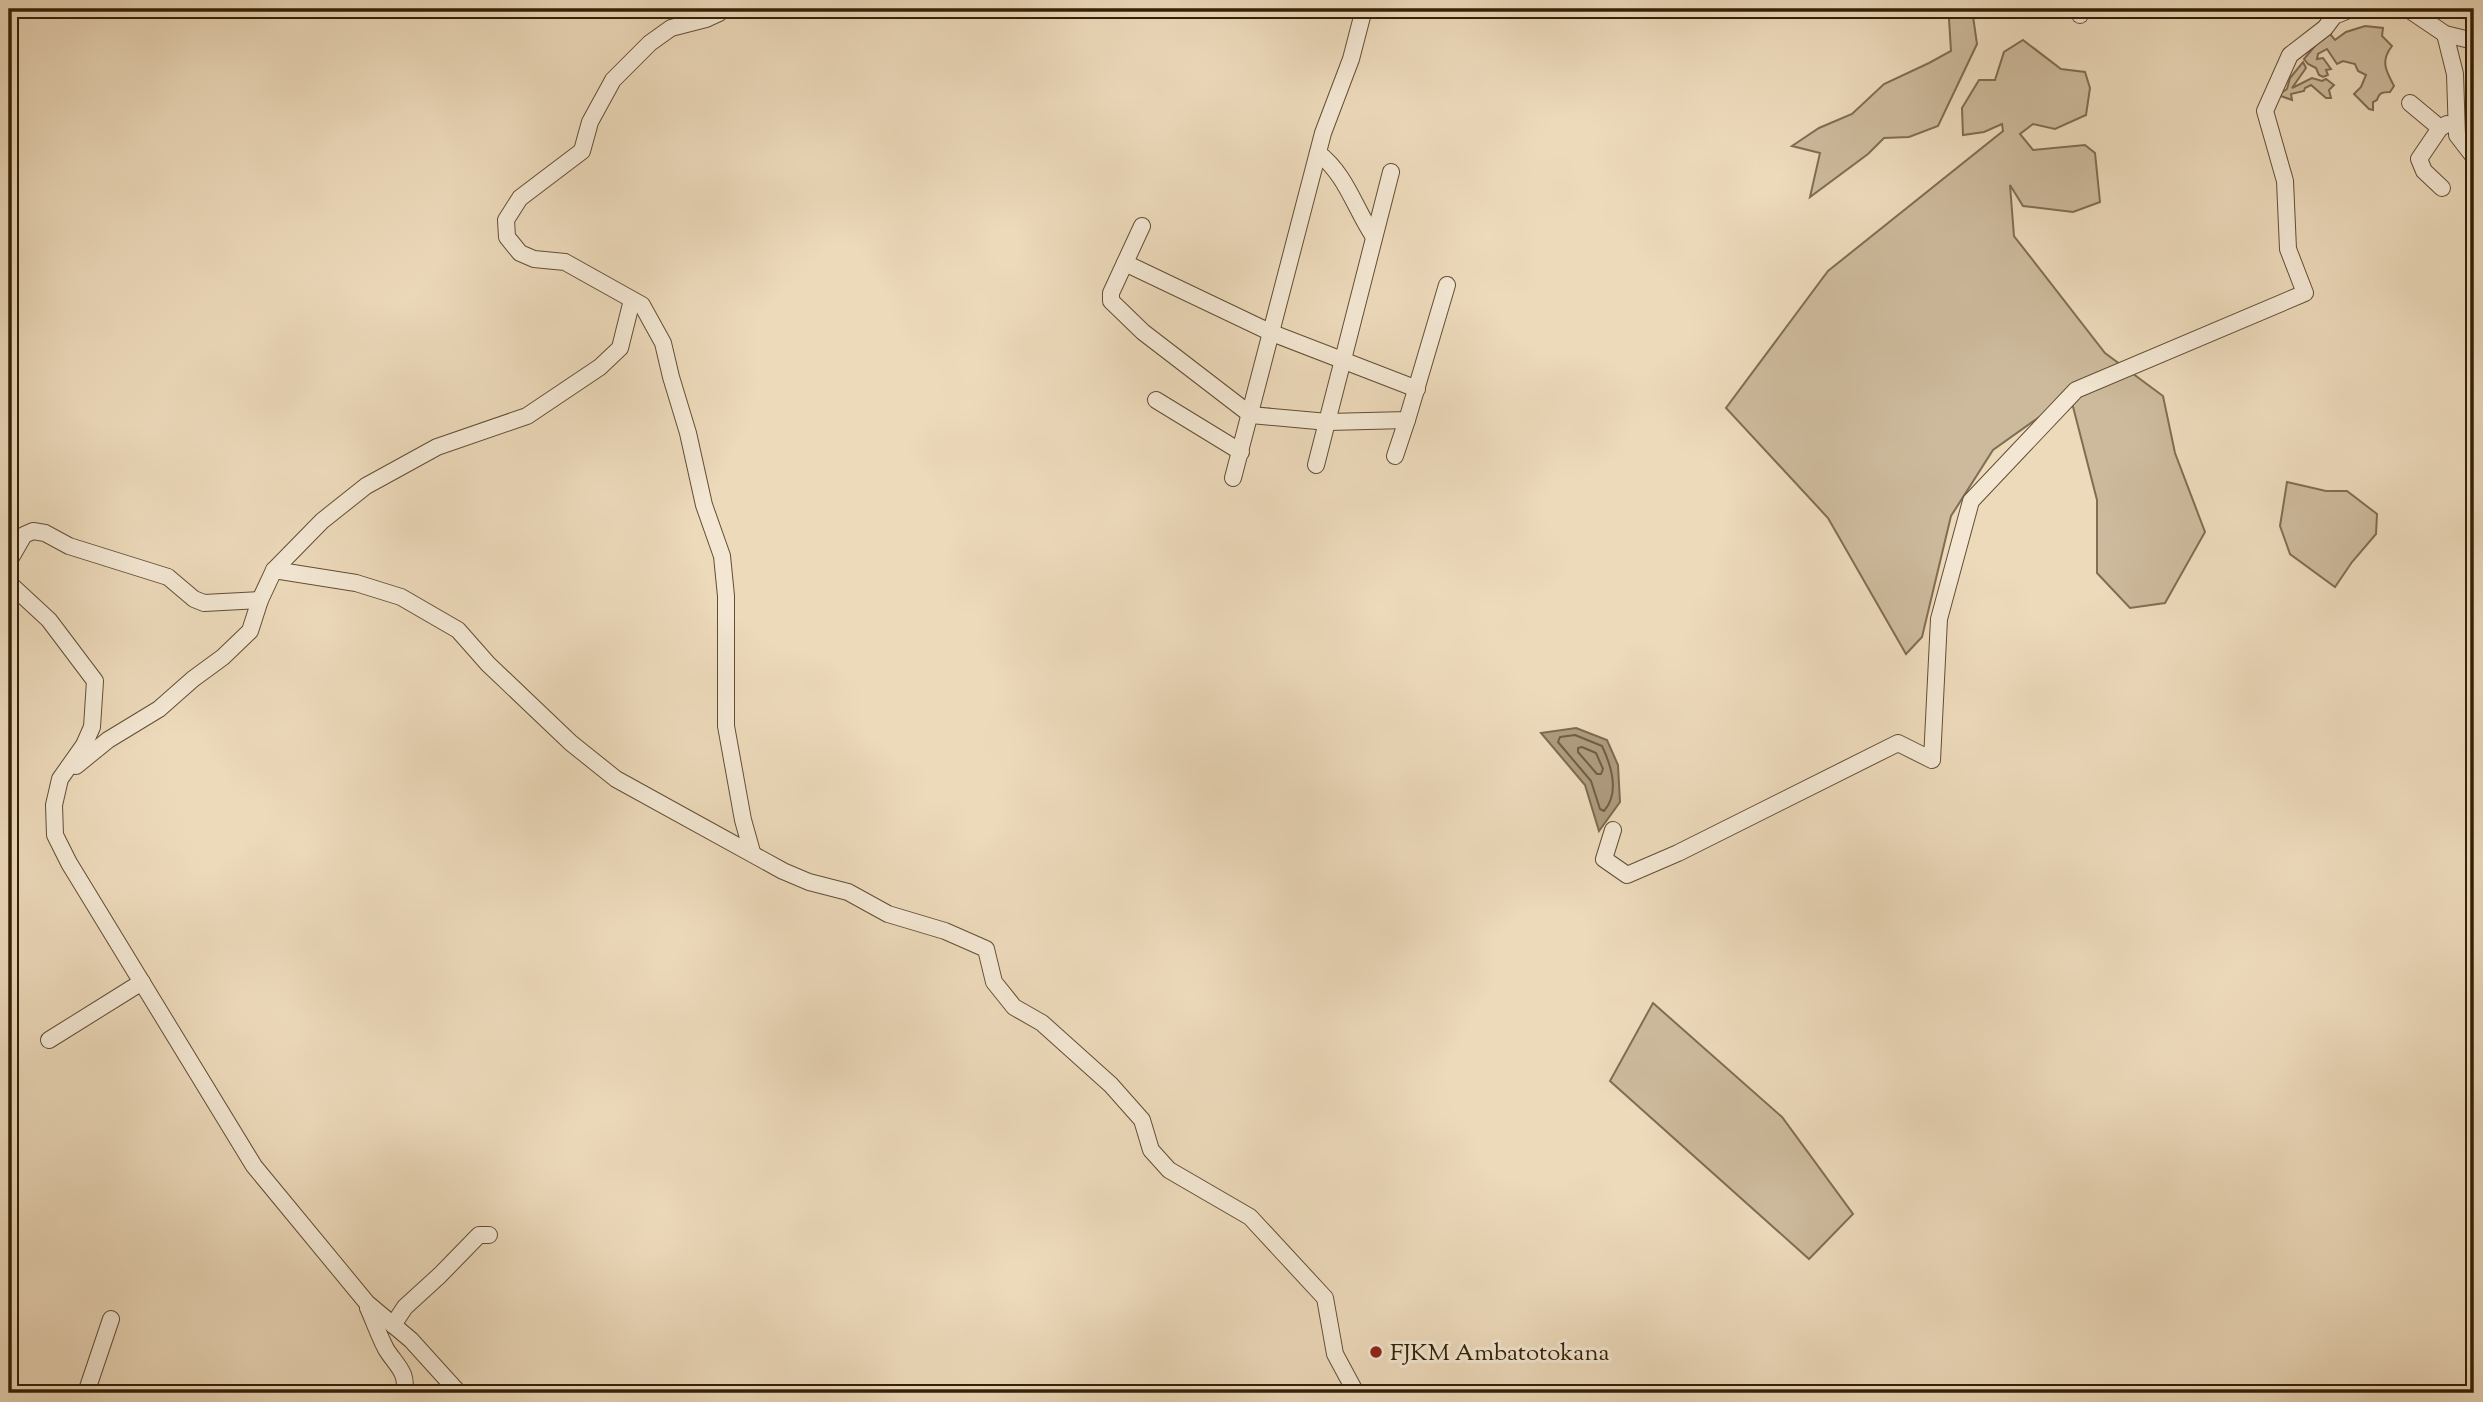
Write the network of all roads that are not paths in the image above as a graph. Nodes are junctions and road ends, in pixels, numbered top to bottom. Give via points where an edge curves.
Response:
1 (716, 9) edge
2 (1364, 9) edge
3 (2351, 9) edge
4 (2408, 9) edge
5 (2445, 34) junction
6 (2474, 41) edge
7 (2410, 103) dead end
8 (2457, 119) junction
9 (2440, 128) junction
10 (1318, 153) junction
11 (2474, 157) edge
12 (1391, 172) dead end
13 (2442, 188) dead end
14 (1142, 226) dead end
15 (1374, 237) junction
16 (1125, 263) junction
17 (1447, 285) dead end
18 (632, 300) junction
19 (1272, 333) junction
20 (1341, 360) junction
21 (1417, 389) junction
22 (1156, 400) dead end
23 (1251, 415) junction
24 (1406, 420) junction
25 (1328, 422) junction
26 (1241, 452) junction
27 (1395, 456) dead end
28 (1316, 465) dead end
29 (1233, 478) dead end
30 (9, 561) edge
31 (274, 570) junction
32 (9, 583) edge
33 (260, 600) junction
34 (60, 779) junction
35 (1613, 830) dead end
36 (752, 852) junction
37 (142, 982) junction
38 (49, 1041) dead end
39 (489, 1235) dead end
40 (367, 1303) junction
41 (111, 1319) dead end
42 (393, 1325) junction
43 (86, 1393) edge
44 (403, 1393) edge
45 (459, 1393) edge
46 (1356, 1393) edge

1 - 18 street via 719,13 706,19 671,28 614,79 590,122 582,150 520,198 506,220 507,237 520,253 565,262
2 - 10 street
3 - 35 street via 2334,16 2290,55 2265,111 2285,181 2288,249 2305,293 2076,390 1971,501 1939,619 1932,760 1898,743 1627,875 1604,859
4 - 5 street
5 - 6 street
5 - 8 street via 2455,74
7 - 9 street
8 - 9 street
8 - 11 street via 2457,135
9 - 13 street via 2419,159 2424,171
10 - 15 street via 1330,162
10 - 19 street
12 - 15 street
14 - 16 street
15 - 20 street
16 - 19 street
16 - 23 street via 1111,301 1143,332
17 - 21 street
18 - 31 street via 620,348 600,367 527,416 438,447 366,486 322,521
18 - 36 street via 642,305 663,343 704,505 722,556 726,726
19 - 20 street
19 - 23 street
20 - 21 street
20 - 25 street
21 - 24 street
22 - 26 street
23 - 25 street
23 - 26 street
24 - 25 street
24 - 27 street
25 - 28 street
26 - 29 street
30 - 33 street via 24,535 33,531 168,577 204,603
31 - 33 street
31 - 36 street via 356,583 401,597 458,630 571,743 616,779
32 - 34 street via 48,620 95,681 92,727
33 - 34 street via 250,631 223,657
34 - 37 street via 54,805 55,835
36 - 46 street via 809,882 848,892 888,914 986,949 993,982 1014,1007 1042,1023 1111,1085 1142,1120 1151,1150 1169,1170 1250,1217 1325,1298 1335,1354
37 - 38 street
37 - 40 street via 254,1166
39 - 42 street via 479,1235 405,1307
40 - 42 street
40 - 44 street via 386,1349 404,1373
41 - 43 street
42 - 45 street

